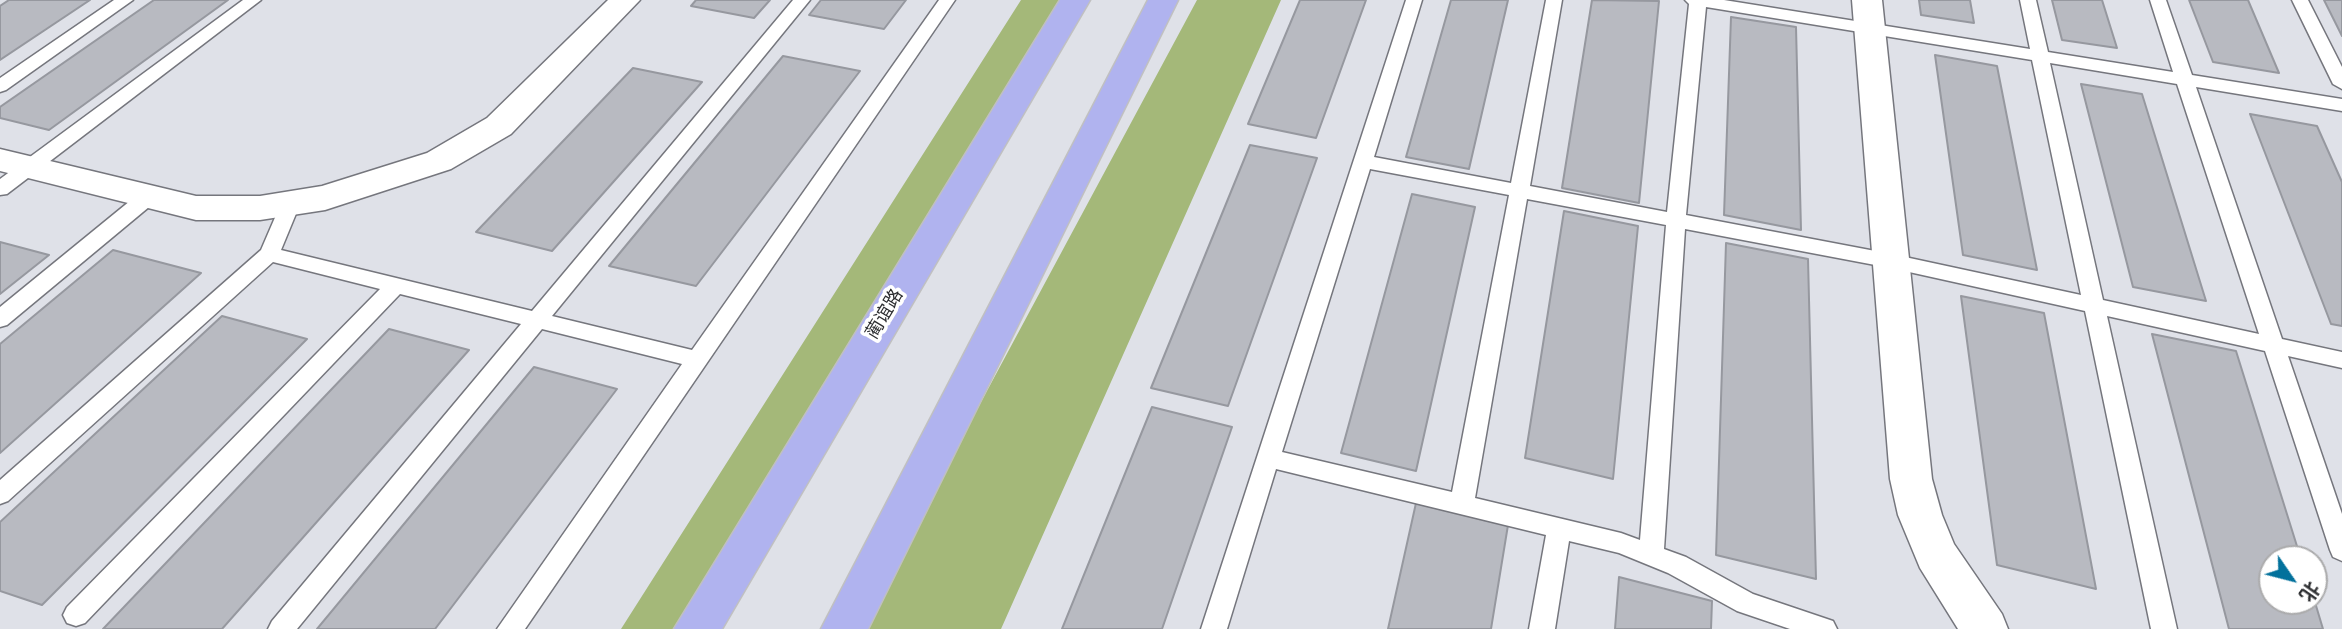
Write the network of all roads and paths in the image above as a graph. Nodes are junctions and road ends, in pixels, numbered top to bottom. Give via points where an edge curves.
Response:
1 (125, 0) edge
2 (253, 0) edge
3 (625, 0) edge
4 (802, 0) edge
5 (947, 0) edge
6 (1075, 0) edge
7 (1163, 0) edge
8 (1415, 0) edge
9 (1554, 0) edge
10 (1696, 0) edge
11 (2028, 0) edge
12 (2158, 0) edge
13 (2300, 0) edge
14 (1868, 13) edge
15 (2039, 55) junction
16 (2184, 79) junction
17 (2342, 84) edge
18 (0, 86) edge
19 (2342, 105) edge
20 (1363, 162) junction
21 (15, 163) edge
22 (0, 189) edge
23 (1519, 191) junction
24 (148, 197) junction
25 (290, 204) junction
26 (1676, 221) junction
27 (269, 254) junction
28 (1891, 261) junction
29 (395, 286) junction
30 (2095, 306) junction
31 (0, 319) edge
32 (2274, 345) junction
33 (697, 360) junction
34 (2342, 360) edge
35 (1269, 458) junction
36 (0, 494) edge
37 (1462, 505) junction
38 (1559, 528) junction
39 (2342, 550) edge
40 (1651, 555) junction
41 (76, 615) dead end
42 (1790, 623) edge
43 (281, 629) edge
44 (510, 629) edge
45 (698, 629) edge
46 (844, 629) edge
47 (1214, 629) edge
48 (1542, 629) edge
49 (1824, 629) edge
50 (1985, 629) edge
51 (2164, 629) edge

1 - 18 lane
2 - 21 lane
3 - 25 street via 499,126 475,142 439,161 368,186
4 - 43 lane
5 - 33 lane
6 - 45 main road, 蔺谊路
7 - 46 main road
8 - 20 lane
9 - 23 lane
10 - 14 lane
10 - 26 lane
11 - 15 lane
12 - 16 lane
13 - 17 lane
14 - 15 lane
14 - 28 street
15 - 16 lane
15 - 30 lane
16 - 19 lane
16 - 32 lane
20 - 23 lane
20 - 35 lane
21 - 22 lane
21 - 24 street
23 - 26 lane
23 - 37 lane
24 - 25 street via 218,209
24 - 31 lane
25 - 27 lane
26 - 28 lane
26 - 40 lane
27 - 29 lane
27 - 36 lane
28 - 30 lane
28 - 50 street via 1911,479 1920,515 1937,554
29 - 33 lane
29 - 41 lane
30 - 32 lane
30 - 51 lane
32 - 34 lane
32 - 39 lane
33 - 44 lane
35 - 37 lane
35 - 47 lane
37 - 38 lane
38 - 40 lane via 1621,542
38 - 48 lane
40 - 42 lane
42 - 49 lane

